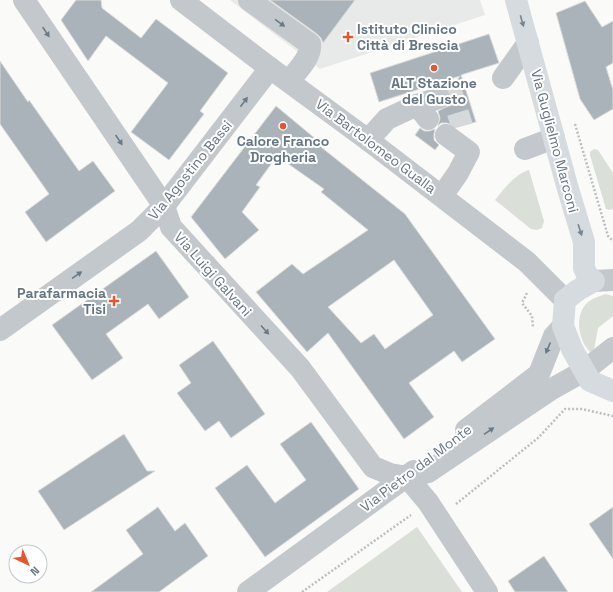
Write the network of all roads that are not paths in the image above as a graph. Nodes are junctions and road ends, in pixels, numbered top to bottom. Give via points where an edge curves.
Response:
1 (24, 0) edge
2 (181, 0) edge
3 (249, 0) edge
4 (516, 0) edge
5 (528, 43) junction
6 (270, 68) junction
7 (503, 78) dead end
8 (289, 82) junction
9 (439, 98) dead end
10 (454, 130) tunnel mouth
11 (554, 138) junction
12 (368, 140) junction
13 (525, 149) dead end
14 (442, 196) junction
15 (164, 206) junction
16 (603, 281) edge
17 (565, 300) junction
18 (563, 326) junction
19 (0, 330) edge
20 (613, 348) edge
21 (584, 371) junction
22 (613, 391) edge
23 (407, 477) junction
24 (248, 592) edge
25 (486, 592) edge

1 -> 15 street, Via Luigi Galvani
2 - 6 street, Via Bartolomeo Gualla
3 -> 8 street via 310,44 311,48 306,58
4 -> 5 main road, Via Guglielmo Marconi
5 - 7 street
5 - 11 main road, Via Guglielmo Marconi
6 - 8 street, Via Bartolomeo Gualla
15 -> 6 street, Via Agostino Bassi
8 - 12 street, Via Bartolomeo Gualla
9 - 12 street via 422,112 386,119
10 - 14 street via 469,152
11 - 13 street
11 -> 16 main road, Via Guglielmo Marconi via 584,242 584,268 587,275
12 - 14 street, Via Bartolomeo Gualla
14 - 17 street, Via Bartolomeo Gualla via 527,262
19 -> 15 street, Via Agostino Bassi via 139,230
15 -> 23 street, Via Luigi Galvani via 171,227 300,368 373,467
16 - 17 main road via 578,290
17 - 18 main road
18 - 21 main road
18 -> 23 street, Via Pietro dal Monte via 554,336 539,374
20 - 21 street
21 - 22 main road via 590,381
23 -> 21 street via 428,472 550,390
23 - 24 street, Via Pietro dal Monte
23 - 25 street via 428,502

